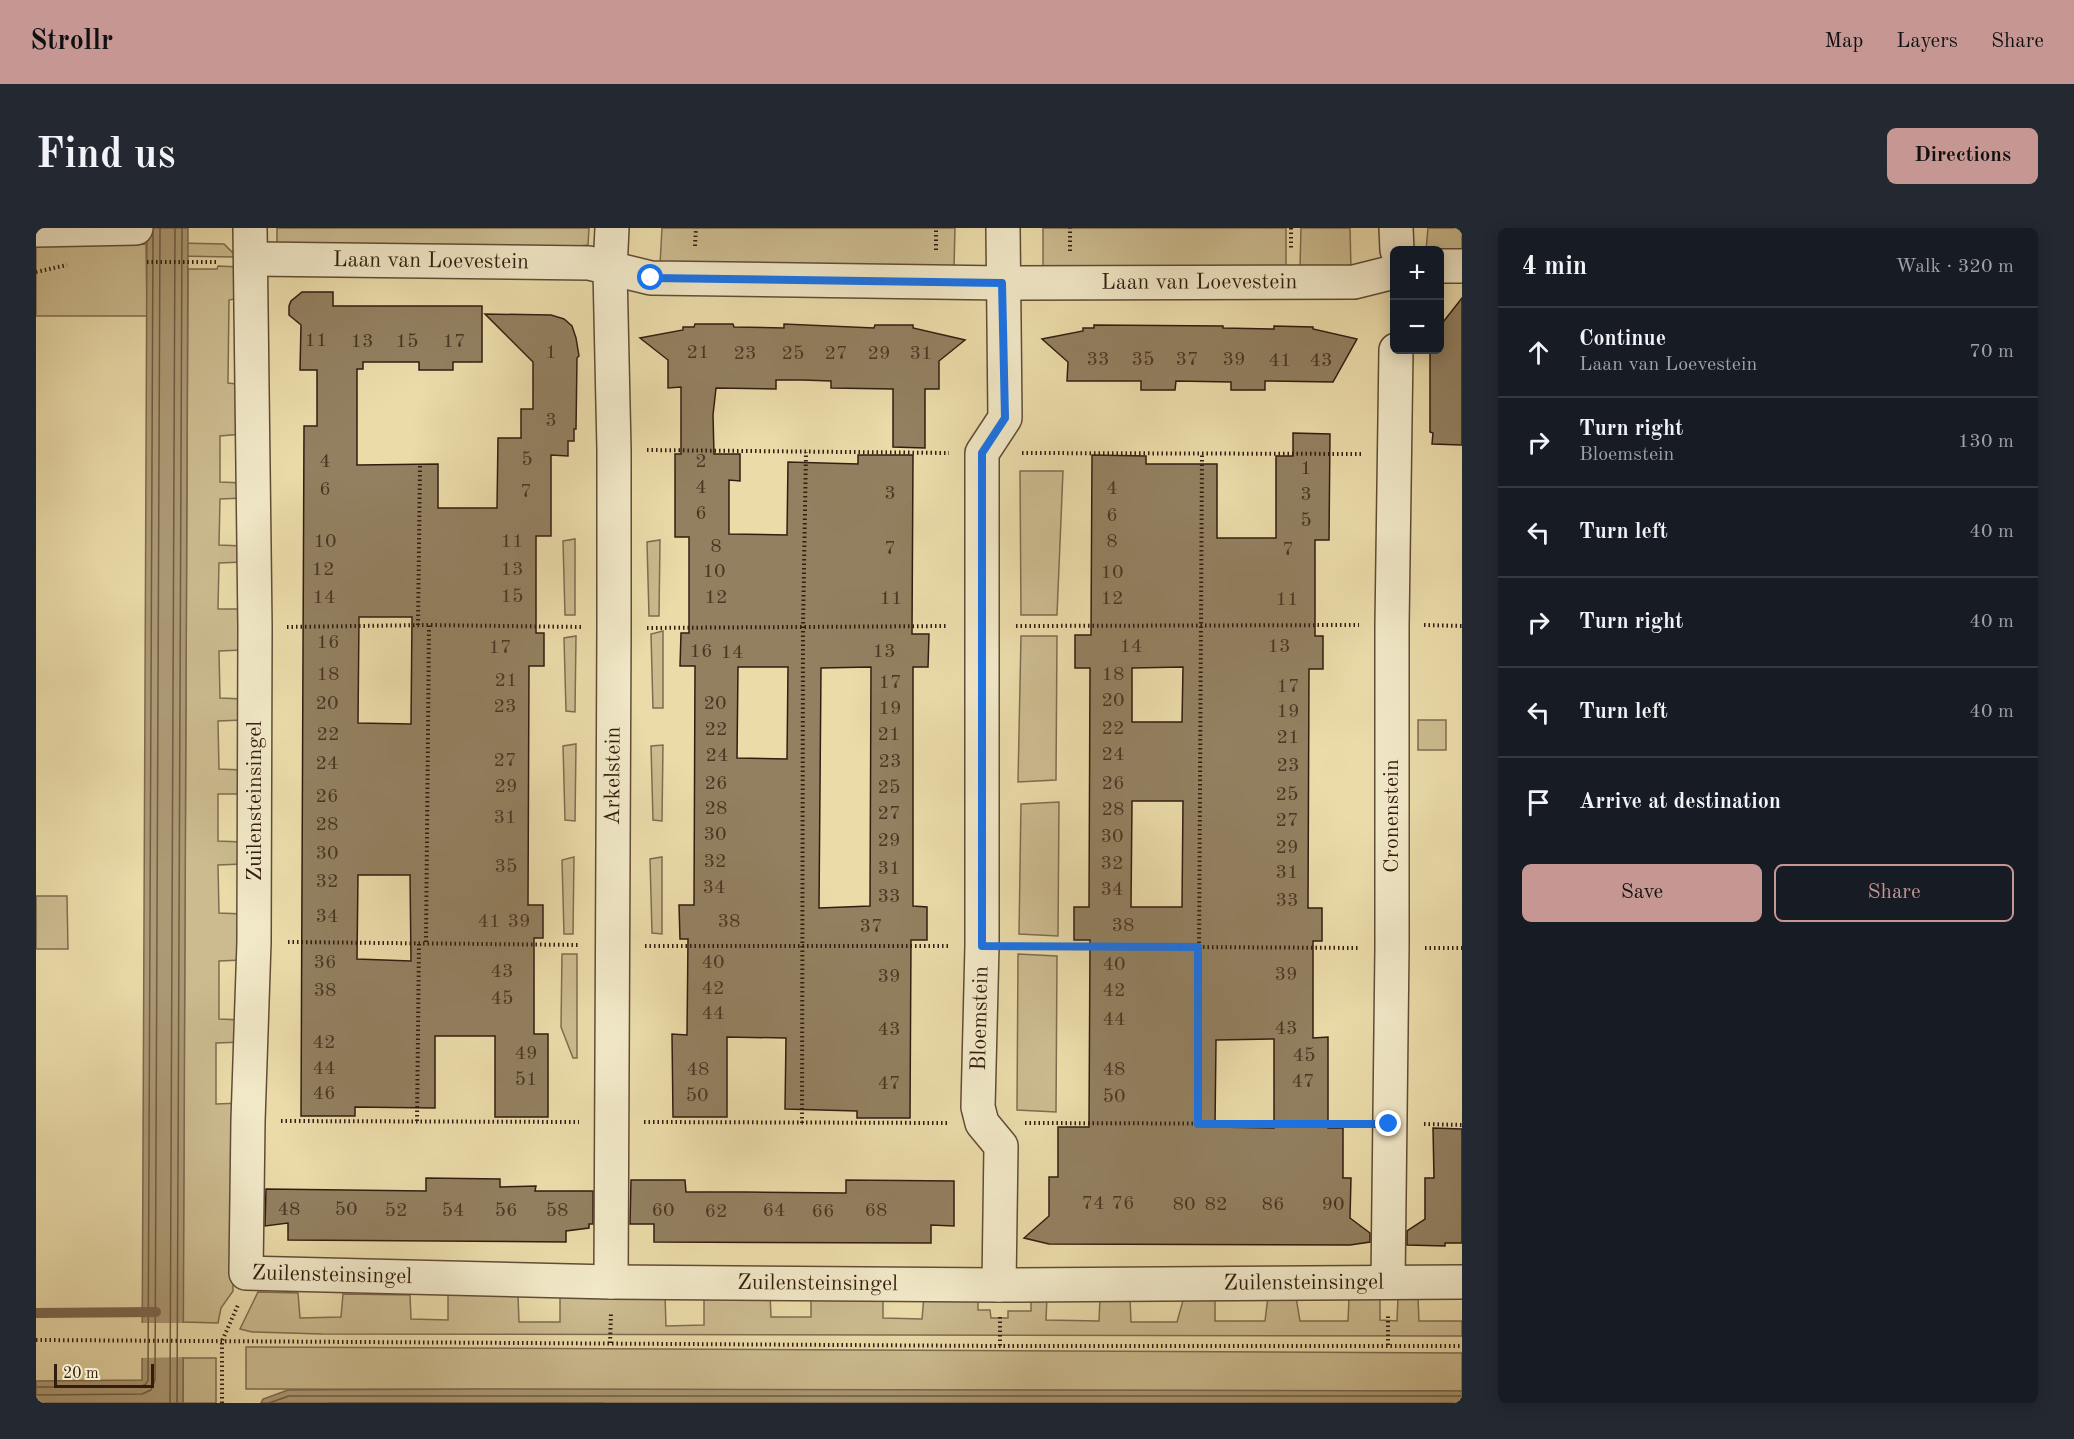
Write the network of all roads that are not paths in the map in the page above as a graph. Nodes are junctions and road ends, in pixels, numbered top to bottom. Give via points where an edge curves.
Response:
1 (136, 228) edge
2 (612, 228) edge
3 (1003, 228) edge
4 (1396, 228) edge
5 (36, 230) edge
6 (250, 243) edge
7 (1397, 246) edge
8 (1444, 266) edge
9 (1462, 266) edge
10 (610, 270) junction
11 (1390, 273) edge
12 (1002, 283) junction
13 (1396, 354) edge
14 (611, 1282) junction
15 (1388, 1282) junction
16 (1462, 1282) edge
17 (999, 1285) junction

1 - 5 street
2 - 10 street
3 - 12 street
4 - 7 street
6 - 10 street, Laan van Loevestein via 589,263
6 - 14 street, Zuilensteinsingel via 254,942 246,1273
8 - 9 street
10 - 12 street, Laan van Loevestein via 651,278
10 - 14 street, Arkelstein via 614,450
11 - 12 street, Laan van Loevestein via 1354,282
12 - 17 street, Bloemstein via 1005,418 982,453 982,946 978,1107 982,1123 1001,1146
13 - 15 street, Cronenstein
14 - 17 street, Zuilensteinsingel
15 - 16 street, Zuilensteinsingel
15 - 17 street, Zuilensteinsingel

